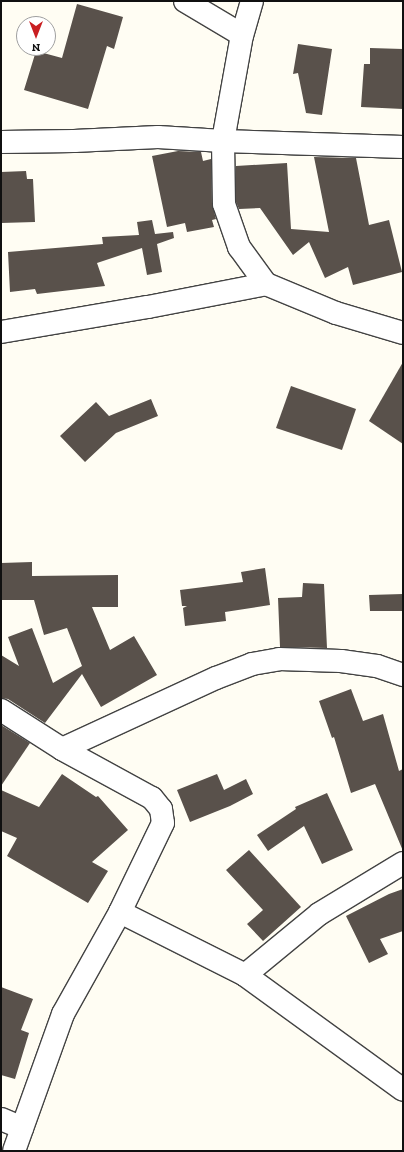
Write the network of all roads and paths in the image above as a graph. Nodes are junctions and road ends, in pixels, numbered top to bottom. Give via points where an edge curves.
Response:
1 (185, 1) edge
2 (252, 1) edge
3 (242, 35) junction
4 (224, 141) junction
5 (1, 142) edge
6 (403, 147) edge
7 (266, 284) junction
8 (1, 332) edge
9 (403, 334) edge
10 (403, 674) edge
11 (1, 710) edge
12 (62, 748) junction
13 (403, 863) edge
14 (120, 912) junction
15 (245, 975) junction
16 (403, 1090) edge
17 (1, 1119) edge
18 (22, 1128) junction
19 (14, 1151) edge

1 - 3 street
2 - 3 street
3 - 4 street
4 - 5 street via 158,136 82,141
4 - 6 street
4 - 7 street via 224,204 239,247
7 - 8 street via 140,309
7 - 9 street via 336,313
10 - 12 street via 377,666 341,661 279,659 252,664
11 - 12 street
12 - 14 street via 152,798 161,809 163,823
13 - 15 street via 319,914
14 - 15 street
14 - 18 street via 63,1014
15 - 16 street
17 - 18 street
18 - 19 street

